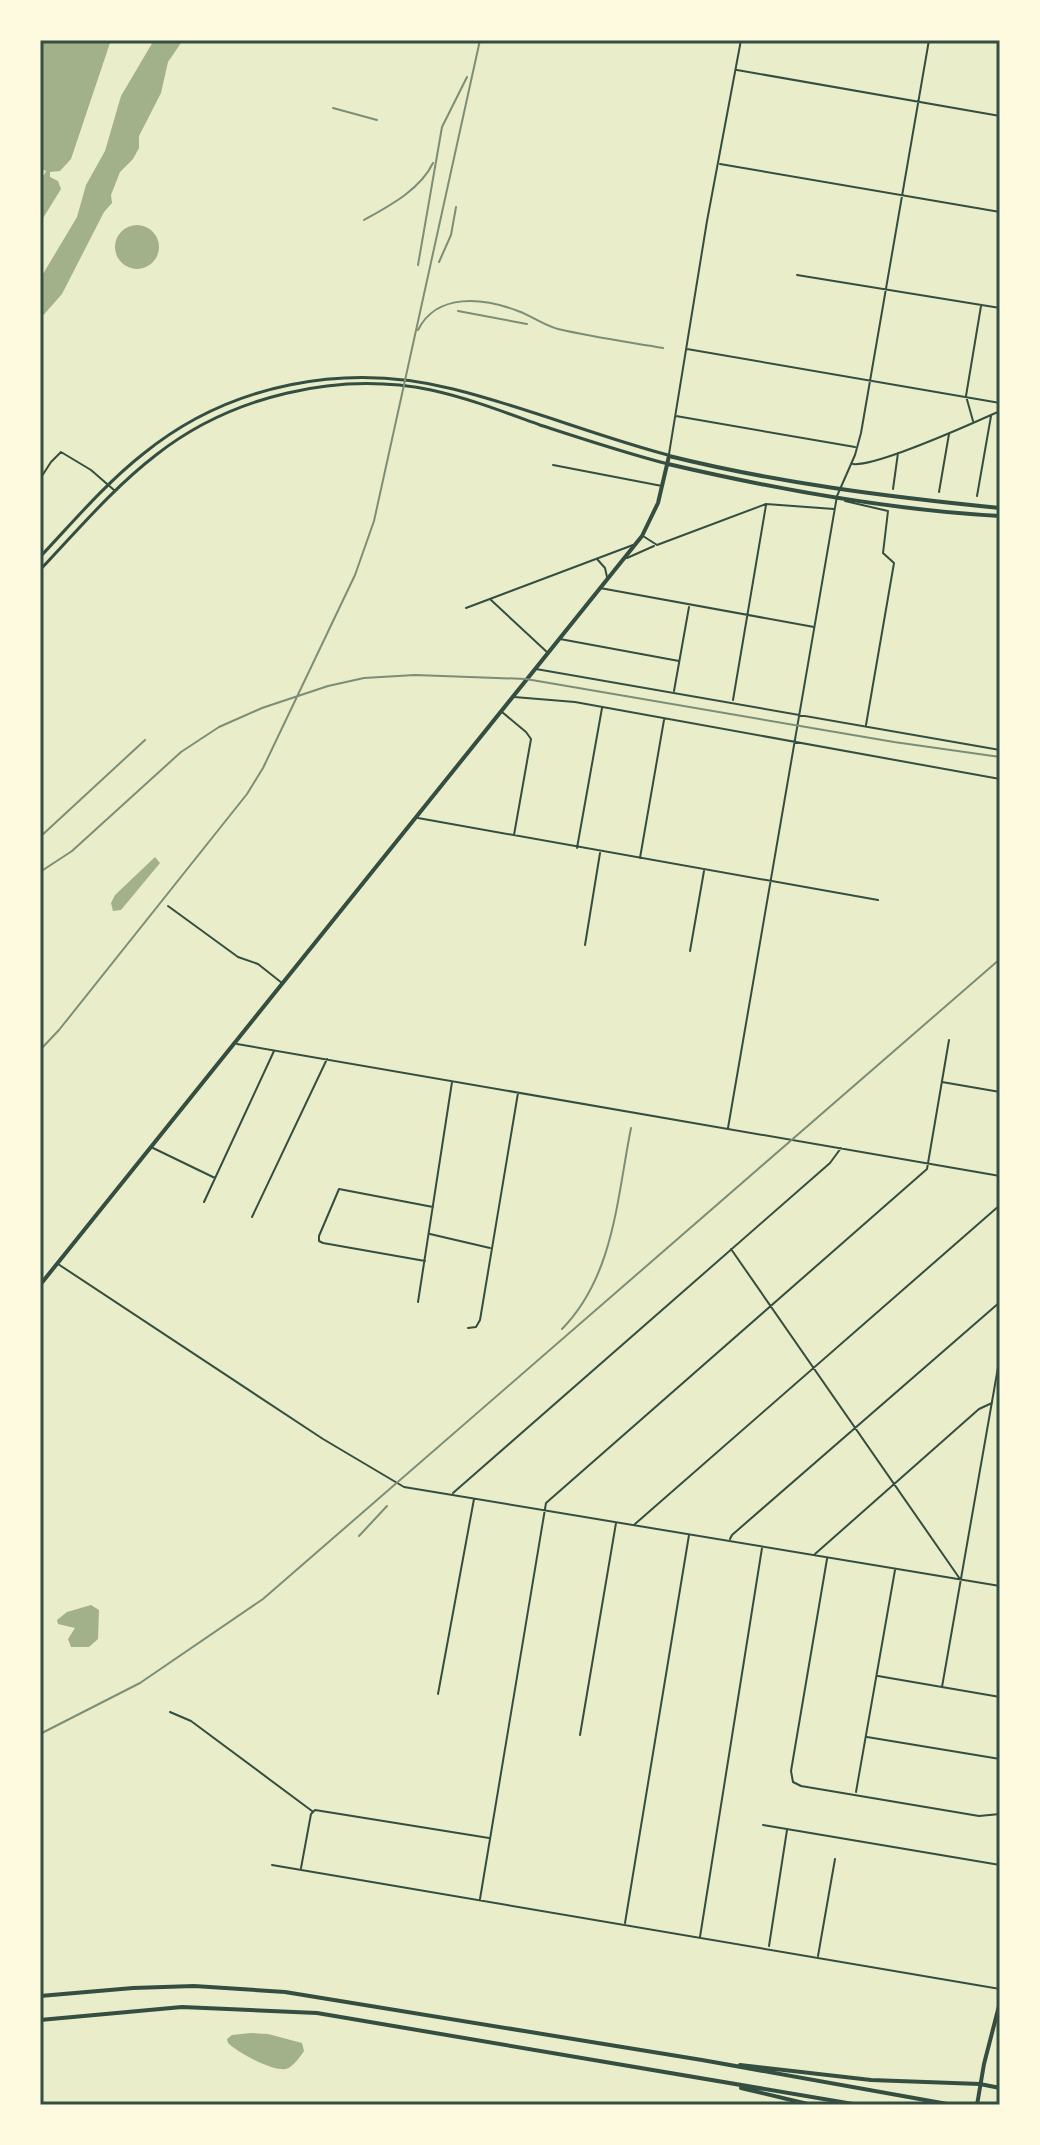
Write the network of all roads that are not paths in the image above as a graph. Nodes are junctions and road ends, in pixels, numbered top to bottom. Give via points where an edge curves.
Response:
1 (741, 40) edge
2 (929, 40) edge
3 (736, 70) junction
4 (919, 101) junction
5 (1000, 116) edge
6 (718, 163) junction
7 (902, 195) junction
8 (1000, 212) edge
9 (797, 275) dead end
10 (884, 289) junction
11 (981, 305) junction
12 (1000, 308) edge
13 (686, 349) junction
14 (870, 380) junction
15 (966, 396) junction
16 (1000, 403) edge
17 (1000, 411) edge
18 (991, 415) junction
19 (675, 416) junction
20 (973, 422) junction
21 (949, 431) junction
22 (857, 448) junction
23 (898, 452) junction
24 (669, 456) junction
25 (852, 463) junction
26 (668, 464) junction
27 (553, 465) dead end
28 (40, 479) edge
29 (108, 485) junction
30 (664, 486) junction
31 (839, 488) junction
32 (893, 489) dead end
33 (115, 491) junction
34 (939, 492) dead end
35 (837, 496) junction
36 (977, 496) dead end
37 (766, 504) junction
38 (1000, 508) edge
39 (835, 509) junction
40 (1000, 516) edge
41 (642, 536) junction
42 (636, 543) junction
43 (657, 545) junction
44 (40, 557) edge
45 (596, 558) junction
46 (622, 560) junction
47 (40, 570) edge
48 (607, 578) junction
49 (599, 588) junction
50 (490, 599) junction
51 (689, 606) junction
52 (466, 608) dead end
53 (747, 615) junction
54 (815, 627) junction
55 (559, 639) junction
56 (548, 653) junction
57 (679, 661) junction
58 (535, 668) junction
59 (674, 692) junction
60 (513, 697) junction
61 (732, 702) junction
62 (602, 707) junction
63 (501, 712) junction
64 (800, 715) junction
65 (665, 718) junction
66 (866, 725) junction
67 (795, 742) junction
68 (1000, 750) edge
69 (1000, 779) edge
70 (417, 818) junction
71 (514, 836) junction
72 (577, 848) junction
73 (601, 852) junction
74 (640, 858) junction
75 (704, 870) junction
76 (771, 881) junction
77 (878, 900) dead end
78 (168, 906) dead end
79 (585, 945) dead end
80 (690, 951) dead end
81 (284, 984) junction
82 (949, 1040) dead end
83 (236, 1044) junction
84 (274, 1050) junction
85 (328, 1059) junction
86 (452, 1080) junction
87 (942, 1082) junction
88 (519, 1092) junction
89 (1000, 1092) edge
90 (728, 1128) junction
91 (152, 1147) junction
92 (841, 1148) junction
93 (929, 1163) junction
94 (1000, 1176) edge
95 (215, 1178) junction
96 (204, 1202) dead end
97 (1000, 1205) edge
98 (433, 1207) junction
99 (252, 1217) dead end
100 (429, 1234) junction
101 (492, 1248) junction
102 (731, 1248) junction
103 (425, 1261) junction
104 (57, 1264) junction
105 (40, 1285) edge
106 (418, 1302) dead end
107 (1000, 1302) edge
108 (770, 1306) junction
109 (468, 1328) dead end
110 (1000, 1356) edge
111 (813, 1368) junction
112 (998, 1377) edge
113 (992, 1403) junction
114 (854, 1428) junction
115 (893, 1484) junction
116 (452, 1494) junction
117 (474, 1498) junction
118 (544, 1509) junction
119 (617, 1522) junction
120 (634, 1525) junction
121 (690, 1534) junction
122 (729, 1541) junction
123 (763, 1547) junction
124 (814, 1555) junction
125 (827, 1557) junction
126 (895, 1569) junction
127 (961, 1580) junction
128 (1000, 1586) edge
129 (877, 1675) junction
130 (942, 1687) junction
131 (438, 1694) dead end
132 (1000, 1697) edge
133 (170, 1712) dead end
134 (580, 1735) dead end
135 (866, 1736) junction
136 (1000, 1759) edge
137 (856, 1794) junction
138 (312, 1811) junction
139 (1000, 1814) edge
140 (763, 1825) dead end
141 (788, 1829) junction
142 (490, 1838) junction
143 (835, 1859) dead end
144 (272, 1865) dead end
145 (1000, 1865) edge
146 (301, 1869) junction
147 (480, 1899) junction
148 (625, 1923) junction
149 (700, 1937) junction
150 (768, 1948) junction
151 (818, 1956) junction
152 (1000, 1989) edge
153 (40, 1996) edge
154 (1000, 2002) edge
155 (40, 2020) edge
156 (702, 2060) junction
157 (708, 2080) junction
158 (980, 2084) junction
159 (1000, 2088) edge
160 (812, 2105) edge
161 (859, 2105) edge
162 (953, 2105) edge
163 (977, 2105) edge

1 - 3 street
2 - 4 street
3 - 4 street
3 - 6 street
4 - 5 street
4 - 7 street
6 - 7 street
6 - 13 street
7 - 8 street
7 - 10 street
9 - 10 street
10 - 11 street
10 - 14 street
11 - 12 street
11 - 15 street
13 - 14 street
13 - 19 street
14 - 15 street
14 - 22 street
15 - 16 street
15 - 20 street
17 - 18 street
18 - 20 street
18 - 36 street
19 - 22 street
19 - 24 street
20 - 21 street
21 - 23 street
21 - 34 street
22 - 25 street
23 - 25 street
23 - 32 street
24 - 26 main road
24 - 29 main road via 488,399 433,385 360,377 297,383 225,405 168,436
24 - 31 main road
25 - 31 street
26 - 30 main road
26 - 33 main road via 432,391 358,384 297,391 223,415 172,443
26 - 35 main road
27 - 30 street
28 - 29 street via 61,452
29 - 33 street
29 - 44 main road
30 - 41 main road
31 - 35 street
31 - 38 main road
33 - 47 main road
35 - 39 street
35 - 40 main road
35 - 66 street via 889,513 883,553 894,565
37 - 39 street
37 - 43 street
37 - 53 street
39 - 54 street
41 - 42 main road
41 - 43 street
42 - 45 street
42 - 46 main road
43 - 46 street
45 - 48 street
45 - 50 street
46 - 48 main road
48 - 49 main road
49 - 51 street
49 - 55 main road
50 - 52 street
50 - 56 street
51 - 53 street
51 - 57 street
53 - 54 street
53 - 61 street
54 - 64 street
55 - 56 main road
55 - 57 street
56 - 58 main road
57 - 59 street
58 - 59 street
58 - 60 main road
59 - 61 street
60 - 62 street
60 - 63 main road
61 - 64 street
62 - 65 street
62 - 72 street
63 - 70 main road
63 - 71 street via 531,739
64 - 66 street
64 - 67 street
65 - 67 street
65 - 74 street
66 - 68 street
67 - 69 street
67 - 76 street
70 - 71 street
70 - 81 main road
71 - 72 street
72 - 73 street
73 - 74 street
73 - 79 street
74 - 75 street
75 - 76 street
75 - 80 street
76 - 77 street
76 - 90 street
78 - 81 street
81 - 83 main road
82 - 87 street
83 - 84 street
83 - 91 main road
84 - 85 street
84 - 95 street
85 - 86 street
85 - 99 street
86 - 88 street
86 - 98 street
87 - 89 street
87 - 93 street
88 - 90 street
88 - 101 street
90 - 92 street
91 - 95 street
91 - 104 main road
92 - 93 street
92 - 102 street
93 - 94 street
93 - 108 street
95 - 96 street
97 - 111 street
98 - 100 street
98 - 103 street via 337,1191 318,1239
100 - 101 street
100 - 103 street
101 - 109 street via 480,1320
102 - 108 street
102 - 116 street
103 - 106 street
104 - 105 main road
104 - 116 street via 390,1479 404,1487
107 - 114 street
108 - 111 street
108 - 118 street via 552,1496
110 - 112 street
111 - 114 street
111 - 120 street
112 - 113 street
113 - 115 street
113 - 127 street
114 - 115 street
114 - 122 street
115 - 124 street
115 - 127 street
116 - 117 street
117 - 118 street
117 - 131 street
118 - 119 street
118 - 142 street
119 - 120 street
119 - 134 street
120 - 121 street
121 - 122 street
121 - 148 street
122 - 123 street
123 - 124 street
123 - 149 street
124 - 125 street
125 - 126 street
125 - 137 street via 791,1771 793,1782 801,1786
126 - 127 street
126 - 129 street
127 - 128 street
127 - 130 street
129 - 130 street
129 - 135 street
130 - 132 street
133 - 138 street via 191,1721
135 - 136 street
135 - 137 street
137 - 139 street via 979,1816
138 - 142 street
138 - 146 street
140 - 141 street
141 - 145 street
141 - 150 street
142 - 147 street
143 - 151 street
144 - 146 street
146 - 147 street
147 - 148 street
148 - 149 street
149 - 150 street
150 - 151 street
151 - 152 street
153 - 156 main road via 179,1987 285,1992
154 - 158 main road
155 - 157 main road via 182,2007 317,2013
156 - 158 main road via 871,2080
156 - 162 main road
157 - 160 main road
157 - 161 main road
158 - 159 main road
158 - 163 main road

